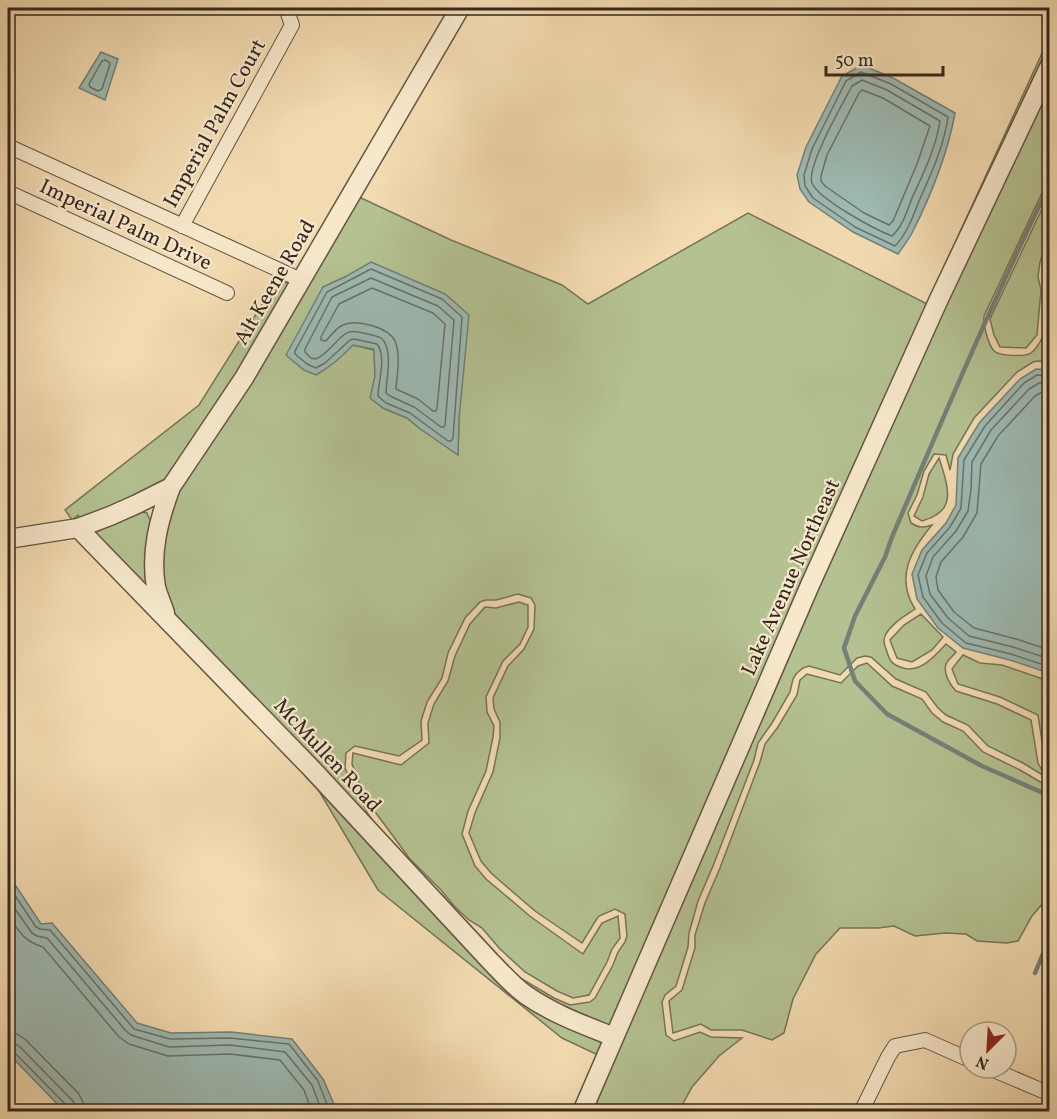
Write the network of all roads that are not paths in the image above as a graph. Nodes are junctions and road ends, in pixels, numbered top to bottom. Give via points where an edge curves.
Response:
1 (286, 8) edge
2 (460, 8) edge
3 (1050, 65) edge
4 (8, 146) edge
5 (8, 192) edge
6 (182, 226) junction
7 (301, 280) junction
8 (227, 293) dead end
9 (171, 486) junction
10 (78, 528) junction
11 (8, 539) edge
12 (168, 620) junction
13 (614, 1037) junction
14 (958, 1055) edge
15 (1017, 1080) edge
16 (1050, 1094) edge
17 (582, 1112) edge
18 (861, 1112) edge

1 - 6 street, Imperial Palm Court via 292,25
2 - 7 street, Alt Keene Road
3 - 13 street, Lake Avenue Northeast via 810,585
4 - 6 street, Imperial Palm Court
5 - 8 street, Imperial Palm Drive
6 - 7 street, Imperial Palm Court
7 - 9 street, Alt Keene Road via 244,378
9 - 10 street, Alt Keene Road
9 - 12 street via 156,540 154,565 156,589
10 - 11 street
10 - 12 street, McMullen Road
12 - 13 street, McMullen Road via 514,985 554,1012
13 - 17 street, Lake Avenue Northeast
14 - 18 street via 925,1040 895,1046
15 - 16 street

